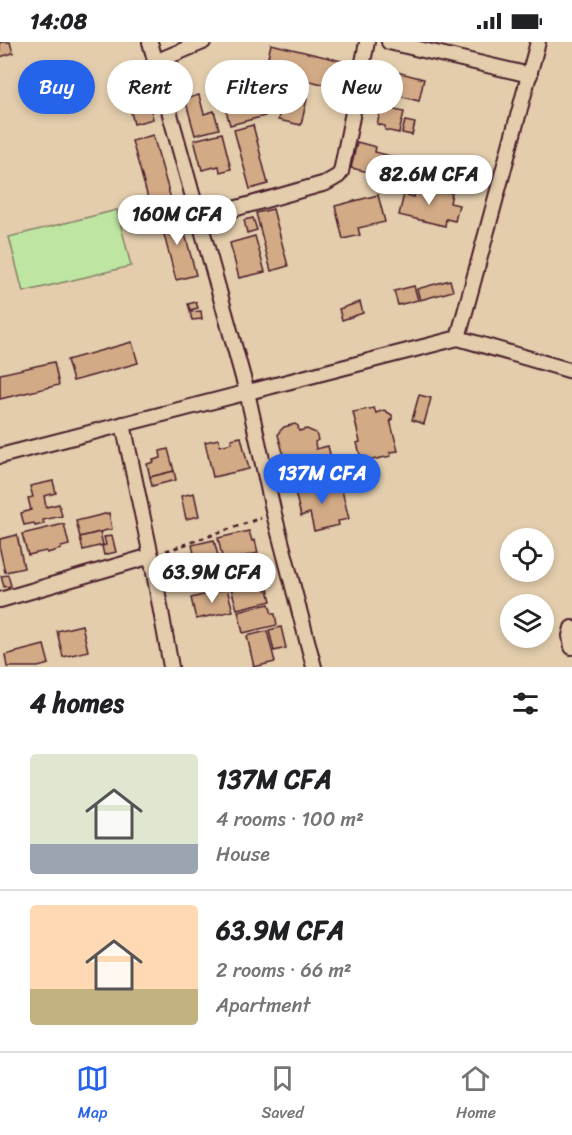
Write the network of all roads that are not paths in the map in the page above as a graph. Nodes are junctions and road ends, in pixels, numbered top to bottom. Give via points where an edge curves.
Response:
1 (150, 42) edge
2 (202, 42) edge
3 (367, 42) edge
4 (389, 42) edge
5 (538, 42) edge
6 (154, 60) edge
7 (160, 60) edge
8 (530, 75) junction
9 (169, 114) edge
10 (198, 219) junction
11 (458, 338) junction
12 (572, 371) edge
13 (247, 392) junction
14 (123, 424) junction
15 (0, 456) edge
16 (151, 556) junction
17 (0, 600) edge
18 (572, 628) edge
19 (572, 647) edge
20 (171, 667) edge
21 (314, 667) edge

1 - 6 street
2 - 7 street
3 - 10 street via 338,176 326,183
4 - 8 street
5 - 8 street
8 - 11 street
9 - 10 street
10 - 13 street
11 - 12 street
11 - 13 street
13 - 14 street
13 - 21 street
14 - 15 street
14 - 16 street
16 - 17 street
16 - 20 street
18 - 19 street

